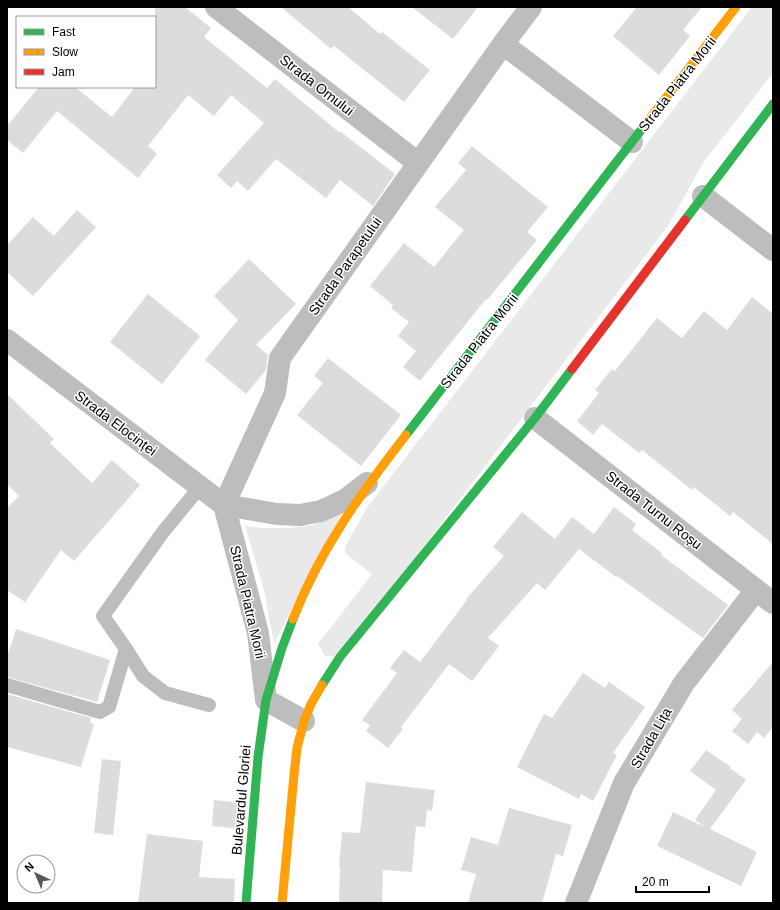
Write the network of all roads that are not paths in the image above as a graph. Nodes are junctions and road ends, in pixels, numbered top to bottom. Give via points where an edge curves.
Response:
1 (216, 7) edge
2 (531, 7) edge
3 (736, 7) edge
4 (503, 44) junction
5 (773, 104) edge
6 (632, 142) junction
7 (418, 163) junction
8 (703, 196) junction
9 (773, 250) edge
10 (7, 340) edge
11 (535, 418) junction
12 (371, 480) junction
13 (200, 487) junction
14 (224, 505) junction
15 (756, 590) junction
16 (773, 603) edge
17 (126, 649) junction
18 (7, 685) edge
19 (266, 700) junction
20 (209, 705) dead end
21 (304, 721) junction
22 (246, 903) edge
23 (282, 903) edge
24 (576, 903) edge

1 - 7 street, Strada Omului
2 - 4 street, Strada Parapetului
3 - 6 street, Strada Piatra Morii
4 - 6 street
4 - 7 street, Strada Parapetului
5 - 8 street
6 - 12 street, Strada Piatra Morii
7 - 14 street, Strada Parapetului via 280,358 275,393
8 - 9 street
8 - 11 street
10 - 13 street, Strada Elocinței
11 - 15 street, Strada Turnu Roșu
11 - 21 street via 340,657 319,690
12 - 14 street via 344,500 321,510 300,514 277,514
12 - 19 street, Strada Piatra Morii via 326,549 306,589 282,648
13 - 14 street, Strada Elocinței
13 - 17 lane via 163,532 103,616
14 - 19 street, Strada Piatra Morii via 258,633
15 - 16 street, Strada Turnu Roșu
15 - 24 street, Strada Lița via 684,683 624,783
17 - 18 lane via 109,706 100,712
17 - 20 lane via 143,676 165,693
19 - 21 street
19 - 22 street, Bulevardul Gloriei via 258,757
21 - 23 street via 295,757

